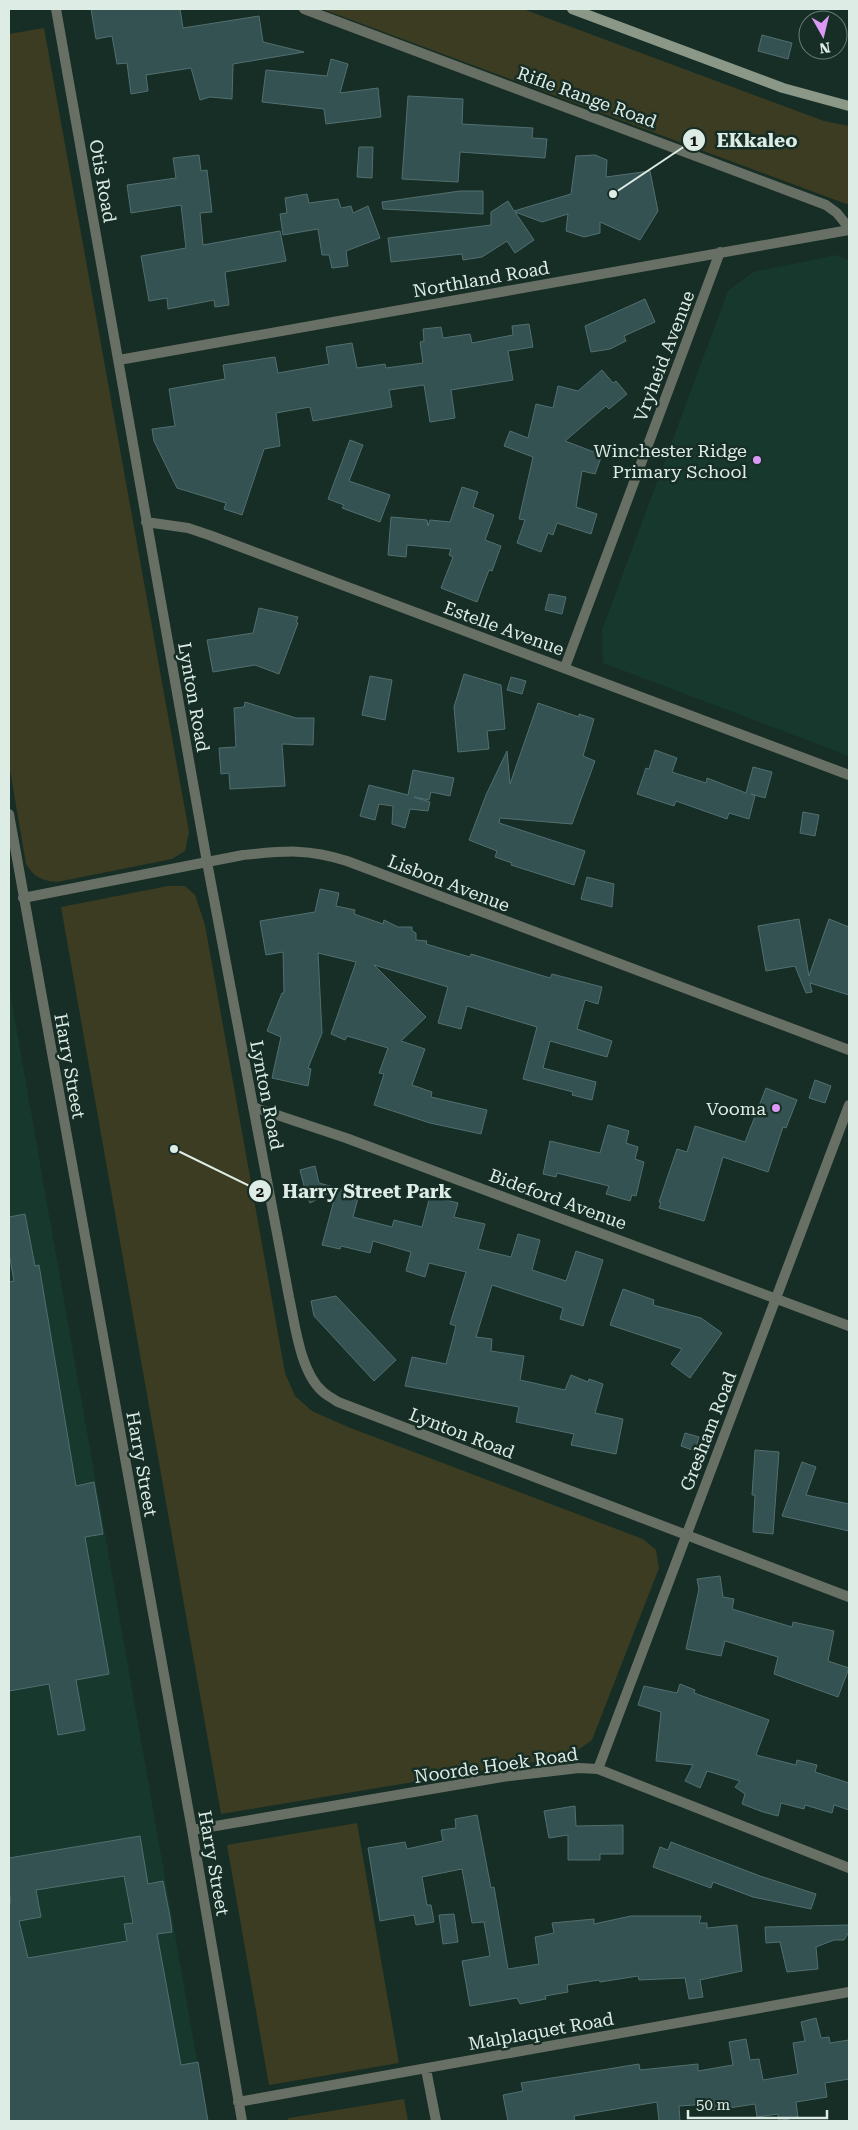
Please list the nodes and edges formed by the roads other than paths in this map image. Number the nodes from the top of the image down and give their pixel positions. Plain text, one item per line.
1 (56, 9) edge
2 (304, 9) edge
3 (572, 9) edge
4 (849, 106) edge
5 (849, 229) edge
6 (720, 252) junction
7 (119, 360) junction
8 (146, 522) junction
9 (565, 667) junction
10 (849, 774) edge
11 (9, 814) edge
12 (207, 862) junction
13 (23, 898) junction
14 (849, 1050) edge
15 (849, 1105) edge
16 (253, 1107) junction
17 (776, 1298) junction
18 (849, 1326) edge
19 (685, 1536) junction
20 (849, 1597) edge
21 (598, 1769) junction
22 (192, 1830) junction
23 (849, 1868) edge
24 (849, 1992) edge
25 (426, 2069) junction
26 (238, 2102) junction
27 (242, 2121) edge
28 (436, 2121) edge

1 - 7 street, Otis Road
2 - 5 street, Rifle Range Road
3 - 4 main road
5 - 6 street, Northland Road
6 - 7 street, Northland Road
6 - 9 street, Vryheid Avenue
7 - 8 street, Lynton Road
8 - 9 street, Estelle Avenue
8 - 12 street, Lynton Road
9 - 10 street, Estelle Avenue
11 - 13 street, Harry Street
12 - 13 street, Lisbon Avenue
12 - 14 street, Lisbon Avenue
12 - 16 street, Lynton Road
13 - 22 street, Harry Street
15 - 17 street, Gresham Road
16 - 17 street, Bideford Avenue
16 - 19 street, Lynton Road
17 - 18 street, Bideford Avenue
17 - 19 street, Gresham Road
19 - 20 street, Lynton Road
19 - 21 street, Gresham Road
21 - 22 street, Noorde Hoek Road
21 - 23 street, Noorde Hoek Road
22 - 26 street, Harry Street
24 - 25 street, Malplaquet Road
25 - 26 street, Malplaquet Road
25 - 28 street
26 - 27 street, Harry Street

